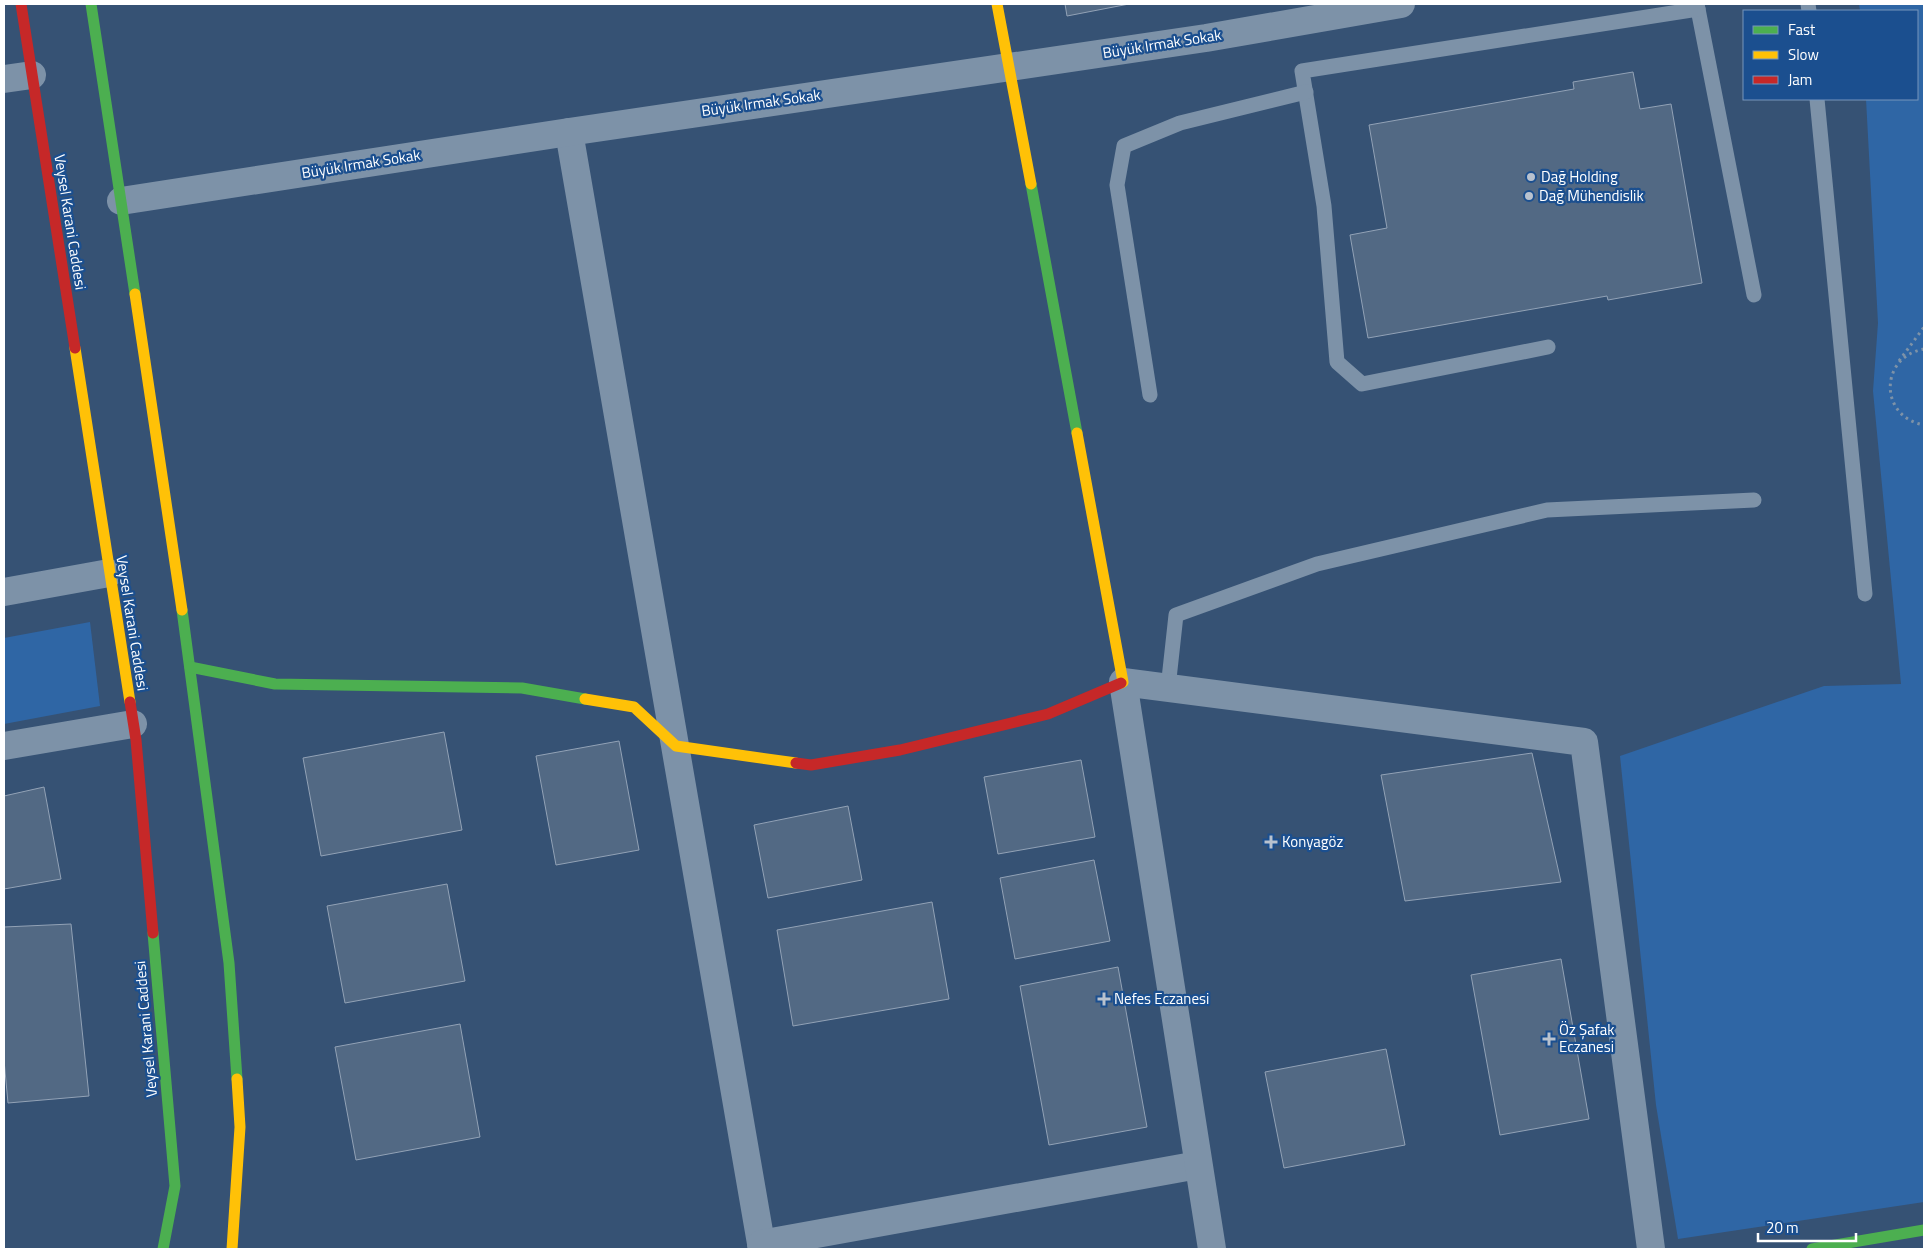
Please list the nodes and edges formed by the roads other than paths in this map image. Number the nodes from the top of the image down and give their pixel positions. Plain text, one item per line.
1 (21, 4) edge
2 (92, 4) edge
3 (997, 4) edge
4 (1401, 4) edge
5 (1697, 6) edge
6 (1007, 67) junction
7 (32, 75) junction
8 (4, 79) edge
9 (1306, 92) junction
10 (1818, 100) edge
11 (570, 132) junction
12 (121, 201) junction
13 (1754, 295) dead end
14 (1548, 347) dead end
15 (1150, 395) dead end
16 (1754, 500) dead end
17 (109, 573) junction
18 (4, 592) edge
19 (1865, 594) dead end
20 (190, 667) junction
21 (1123, 682) junction
22 (1168, 688) junction
23 (133, 724) junction
24 (4, 746) edge
25 (676, 746) junction
26 (1198, 1165) junction
27 (1924, 1230) edge
28 (762, 1247) edge
29 (163, 1249) edge
30 (232, 1249) edge
31 (1212, 1249) edge
32 (1652, 1249) edge
33 (1812, 1249) edge

1 - 7 main road, Veysel Karani Caddesi
2 - 12 main road
3 - 6 main road
4 - 6 street, Büyük Irmak Sokak
5 - 9 lane
5 - 13 lane
6 - 11 street, Büyük Irmak Sokak
6 - 21 main road
7 - 8 street
7 - 17 main road, Veysel Karani Caddesi
9 - 14 lane
9 - 15 lane
10 - 19 lane
11 - 12 street, Büyük Irmak Sokak
11 - 25 street
12 - 20 main road
16 - 22 lane
17 - 18 street
17 - 23 main road, Veysel Karani Caddesi
20 - 25 main road
20 - 30 main road
21 - 22 street
21 - 25 main road
21 - 26 street
22 - 32 street
23 - 24 street
23 - 29 main road, Veysel Karani Caddesi
25 - 28 street
26 - 28 street
26 - 31 street
27 - 33 main road

